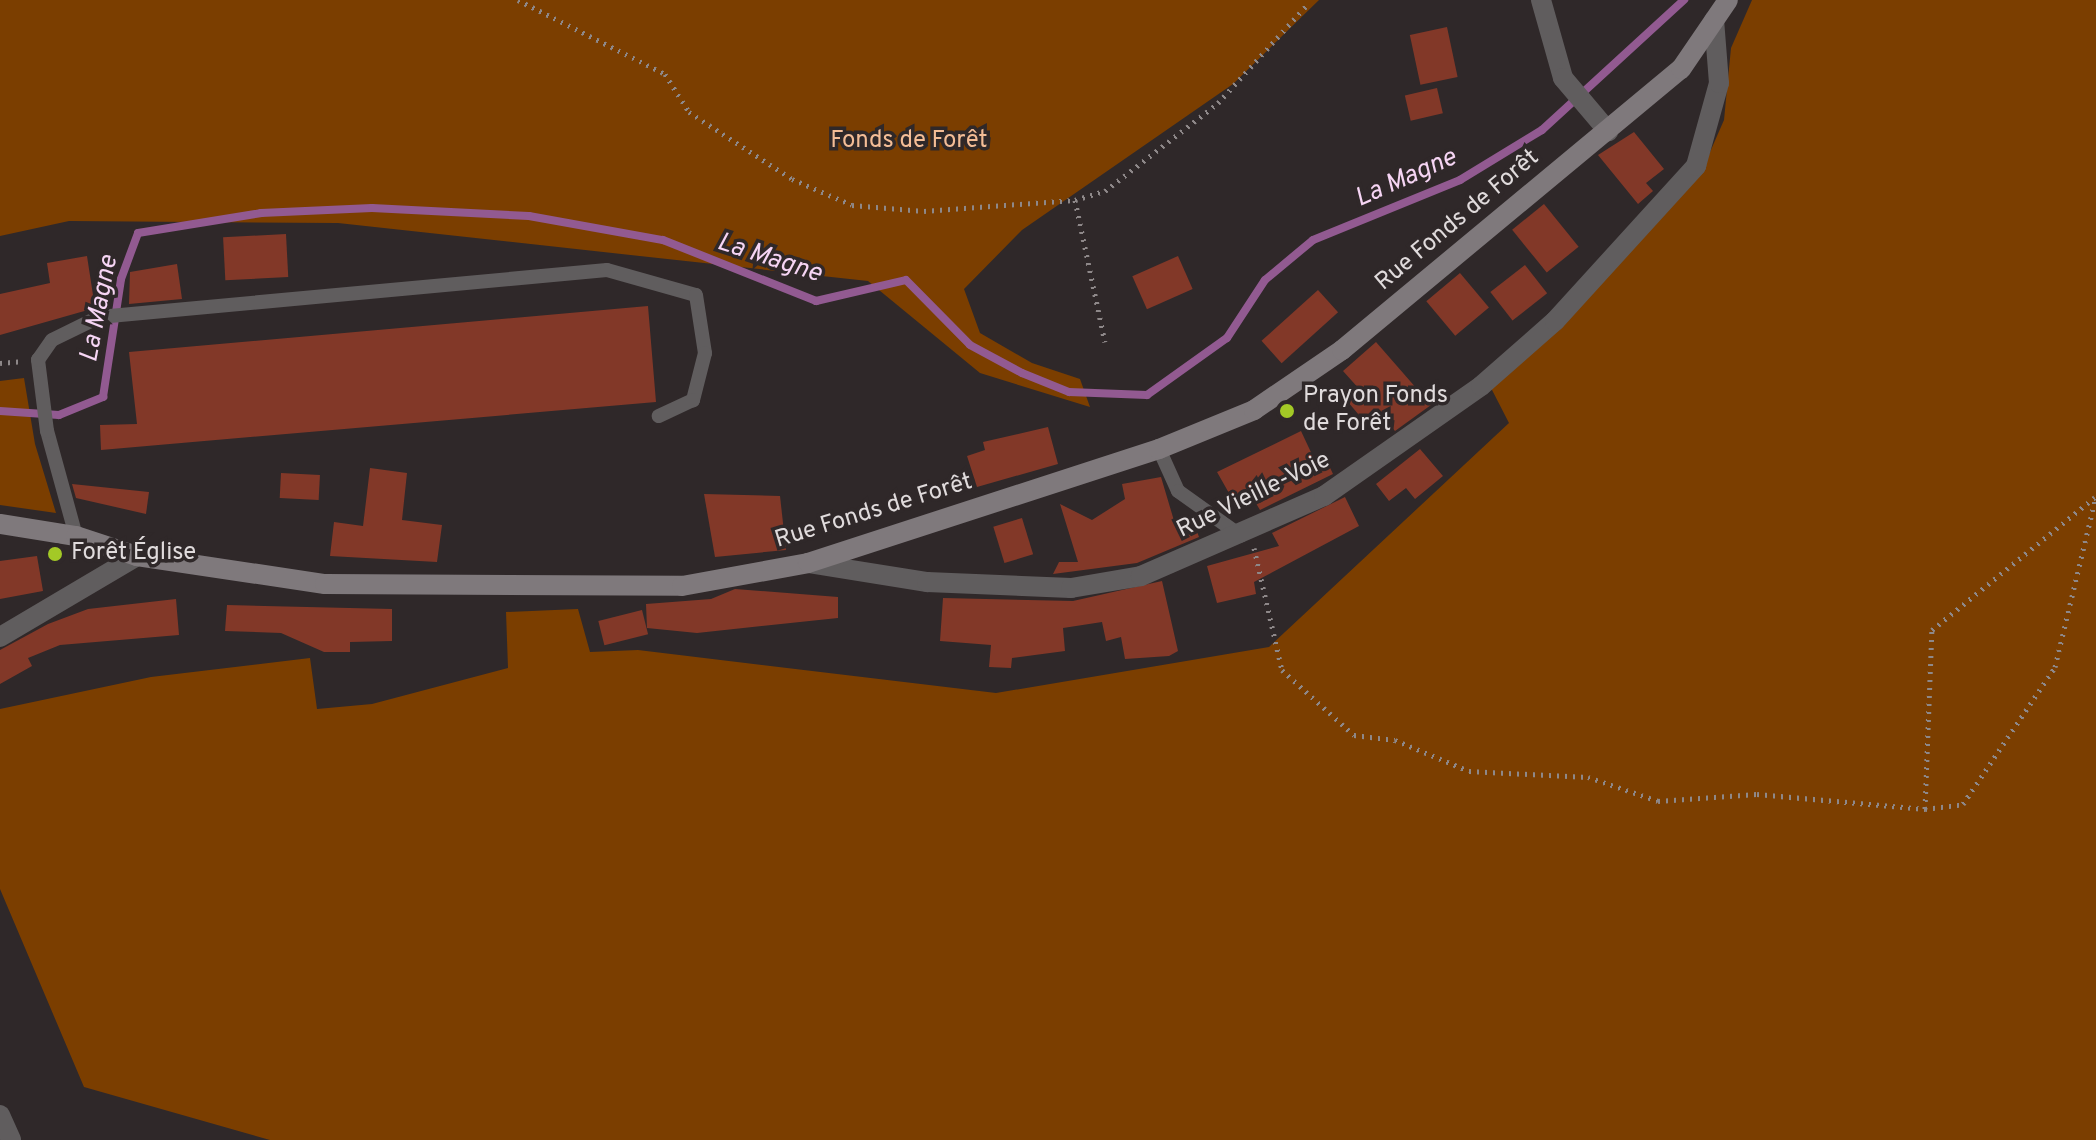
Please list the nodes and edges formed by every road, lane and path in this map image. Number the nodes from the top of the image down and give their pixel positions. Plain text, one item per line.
1 (518, 0) edge
2 (1541, 0) edge
3 (1728, 0) edge
4 (1306, 6) dead end
5 (1714, 20) junction
6 (1608, 131) junction
7 (1075, 200) junction
8 (1105, 342) dead end
9 (658, 416) dead end
10 (1159, 449) junction
11 (2096, 496) edge
12 (0, 524) edge
13 (76, 536) junction
14 (1241, 537) junction
15 (137, 556) junction
16 (808, 563) junction
17 (0, 637) edge
18 (1925, 809) junction
19 (0, 1115) edge
20 (11, 1140) edge

1 - 7 path
2 - 6 street
3 - 5 main road, Rue Fonds de Forêt
4 - 7 path
5 - 6 main road, Rue Fonds de Forêt
5 - 14 street, Rue Vieille-Voie
6 - 10 main road, Rue Fonds de Forêt
7 - 8 path
9 - 13 lane
10 - 14 lane
10 - 16 main road, Rue Fonds de Forêt
11 - 18 path
11 - 18 path
12 - 13 main road, Rue Fonds de Forêt
13 - 15 main road, Rue Fonds de Forêt
14 - 16 street, Rue Vieille-Voie
14 - 18 path
15 - 16 main road, Rue Fonds de Forêt
15 - 17 street
19 - 20 street

